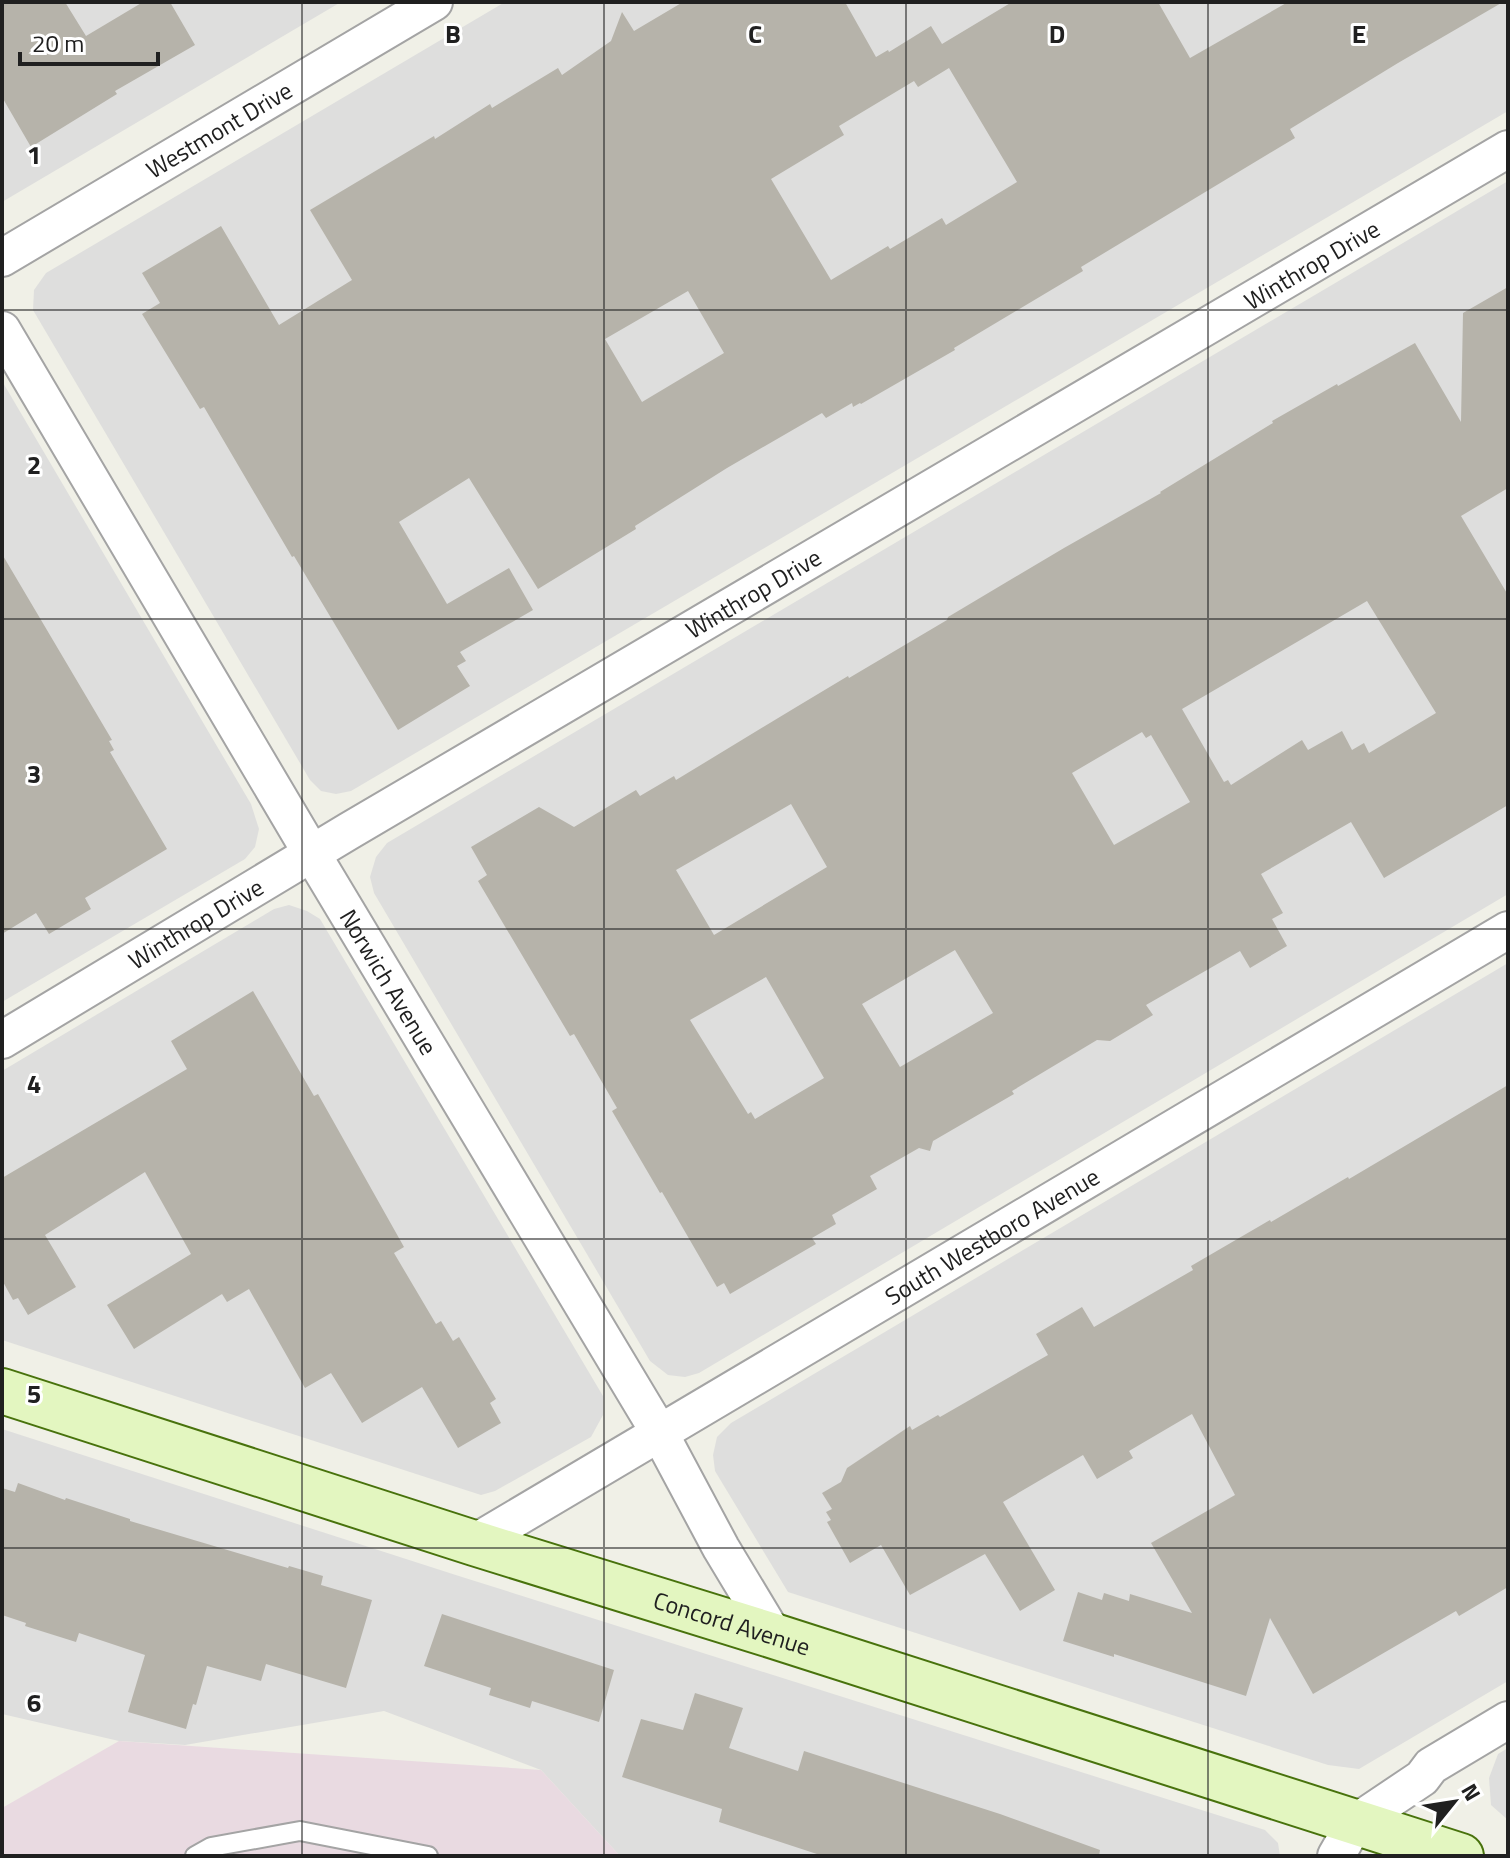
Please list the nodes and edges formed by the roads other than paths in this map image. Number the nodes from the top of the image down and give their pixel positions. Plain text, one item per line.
1 (434, 2) edge
2 (1508, 149) edge
3 (2, 258) edge
4 (2, 330) edge
5 (312, 854) junction
6 (1508, 930) edge
7 (2, 1040) edge
8 (2, 1391) edge
9 (659, 1432) junction
10 (474, 1543) junction
11 (774, 1636) junction
12 (1508, 1720) edge
13 (1346, 1840) edge
14 (195, 1856) edge
15 (428, 1856) edge
16 (1461, 1856) edge

1 - 3 street, Westmont Drive
2 - 5 street, Winthrop Drive
4 - 5 street, Norwich Avenue
5 - 7 street, Winthrop Drive
5 - 9 street, Norwich Avenue
6 - 9 street, South Westboro Avenue
8 - 10 street, Concord Avenue
9 - 10 street, South Westboro Avenue
9 - 11 street, Norwich Avenue
10 - 11 street, Concord Avenue
11 - 13 street, Concord Avenue
12 - 13 street
13 - 16 street, Concord Avenue
14 - 15 lane

